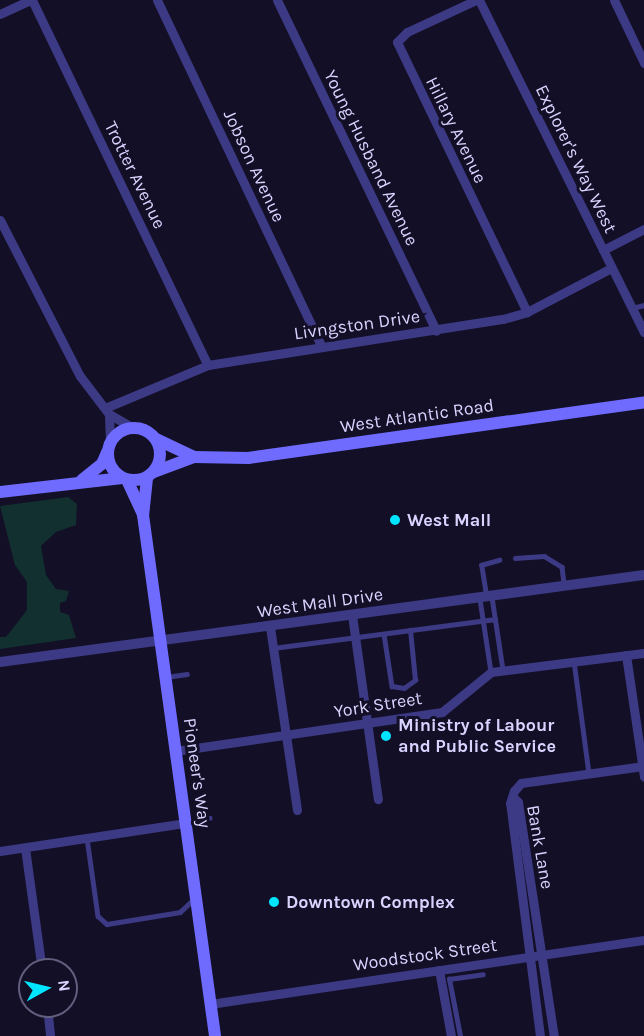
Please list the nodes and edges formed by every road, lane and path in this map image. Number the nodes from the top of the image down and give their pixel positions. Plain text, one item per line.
1 (31, 0) edge
2 (157, 0) edge
3 (277, 0) edge
4 (477, 0) edge
5 (614, 0) edge
6 (0, 14) edge
7 (644, 63) edge
8 (0, 220) edge
9 (644, 229) edge
10 (603, 250) junction
11 (611, 268) junction
12 (644, 305) edge
13 (632, 308) junction
14 (527, 312) junction
15 (436, 331) junction
16 (644, 332) edge
17 (321, 346) junction
18 (208, 364) junction
19 (644, 402) edge
20 (107, 411) junction
21 (133, 428) junction
22 (156, 439) junction
23 (109, 448) junction
24 (194, 457) junction
25 (150, 475) junction
26 (124, 479) junction
27 (81, 481) junction
28 (0, 492) edge
29 (143, 515) junction
30 (515, 558) dead end
31 (500, 560) dead end
32 (644, 575) edge
33 (564, 587) junction
34 (486, 598) junction
35 (352, 615) junction
36 (495, 619) junction
37 (484, 621) junction
38 (270, 627) junction
39 (410, 630) junction
40 (384, 634) junction
41 (357, 637) junction
42 (159, 639) junction
43 (273, 648) junction
44 (644, 653) edge
45 (626, 655) junction
46 (0, 662) edge
47 (574, 662) junction
48 (503, 670) junction
49 (491, 672) junction
50 (187, 674) dead end
51 (165, 677) junction
52 (368, 723) junction
53 (286, 736) junction
54 (175, 751) junction
55 (643, 766) edge
56 (589, 773) junction
57 (644, 777) edge
58 (513, 797) junction
59 (378, 799) dead end
60 (297, 810) dead end
61 (209, 818) dead end
62 (186, 823) junction
63 (87, 838) junction
64 (25, 848) junction
65 (0, 851) edge
66 (196, 897) junction
67 (644, 940) edge
68 (542, 955) junction
69 (528, 957) junction
70 (40, 958) edge
71 (440, 970) junction
72 (483, 975) dead end
73 (210, 1004) junction
74 (48, 1018) edge
75 (50, 1036) edge
76 (215, 1036) edge
77 (451, 1036) edge
78 (460, 1036) edge
79 (540, 1036) edge
80 (554, 1036) edge

1 - 6 street
1 - 18 street, Trotter Avenue
2 - 17 street, Jobson Avenue
3 - 15 street, Young Husband Avenue
4 - 10 street, Explorer's Way West
4 - 14 street, Hillary Avenue
5 - 7 street
8 - 20 street
9 - 10 street
10 - 11 street, Explorer's Way West
11 - 13 street, Explorer's Way West
11 - 14 street, Livngston Drive
12 - 13 lane
13 - 16 street, Explorer's Way West
14 - 15 street, Livngston Drive
15 - 17 street, Livngston Drive
17 - 18 street, Livngston Drive
18 - 20 street, Livngston Drive
19 - 24 main road, West Atlantic Road
20 - 21 street
20 - 23 street
21 - 22 main road
21 - 23 main road
22 - 24 main road, West Atlantic Road
22 - 25 main road
23 - 26 main road
23 - 27 main road
24 - 25 main road, West Atlantic Road
25 - 26 main road
25 - 29 main road, Pioneer's Way
26 - 27 main road
26 - 29 main road, Pioneer's Way
27 - 28 main road
29 - 42 main road, Pioneer's Way
30 - 33 lane
31 - 34 lane
32 - 33 street, West Mall Drive
33 - 34 street, West Mall Drive
34 - 35 street, West Mall Drive
34 - 36 lane
34 - 37 lane
35 - 38 street, West Mall Drive
35 - 41 street
36 - 37 lane
36 - 48 lane
37 - 39 lane
37 - 49 lane
38 - 42 street, West Mall Drive
38 - 43 street
39 - 40 lane
39 - 40 lane
40 - 41 lane
41 - 43 lane
41 - 52 street
42 - 46 street, West Mall Drive
42 - 51 main road, Pioneer's Way
43 - 53 street
44 - 45 street, York Street
45 - 47 street, York Street
45 - 55 street
47 - 48 street, York Street
47 - 56 lane
48 - 49 street, York Street
49 - 52 street, York Street
50 - 51 lane
51 - 54 main road, Pioneer's Way
52 - 53 street, York Street
52 - 59 street
53 - 54 street, York Street
53 - 60 street
54 - 62 main road, Pioneer's Way
55 - 56 street
55 - 57 street
56 - 58 street
58 - 68 street, Bank Lane
58 - 69 street, Bank Lane
61 - 62 lane
62 - 63 street
62 - 66 main road, Pioneer's Way
63 - 64 street
63 - 66 lane
64 - 65 street
64 - 70 street
66 - 73 main road, Pioneer's Way
67 - 68 street, Woodstock Street
68 - 69 street, Woodstock Street
68 - 80 street, Bank Lane
69 - 71 street, Woodstock Street
69 - 79 street, Bank Lane
71 - 73 street, Woodstock Street
71 - 77 street
72 - 78 lane
73 - 76 main road, Pioneer's Way
74 - 75 street

